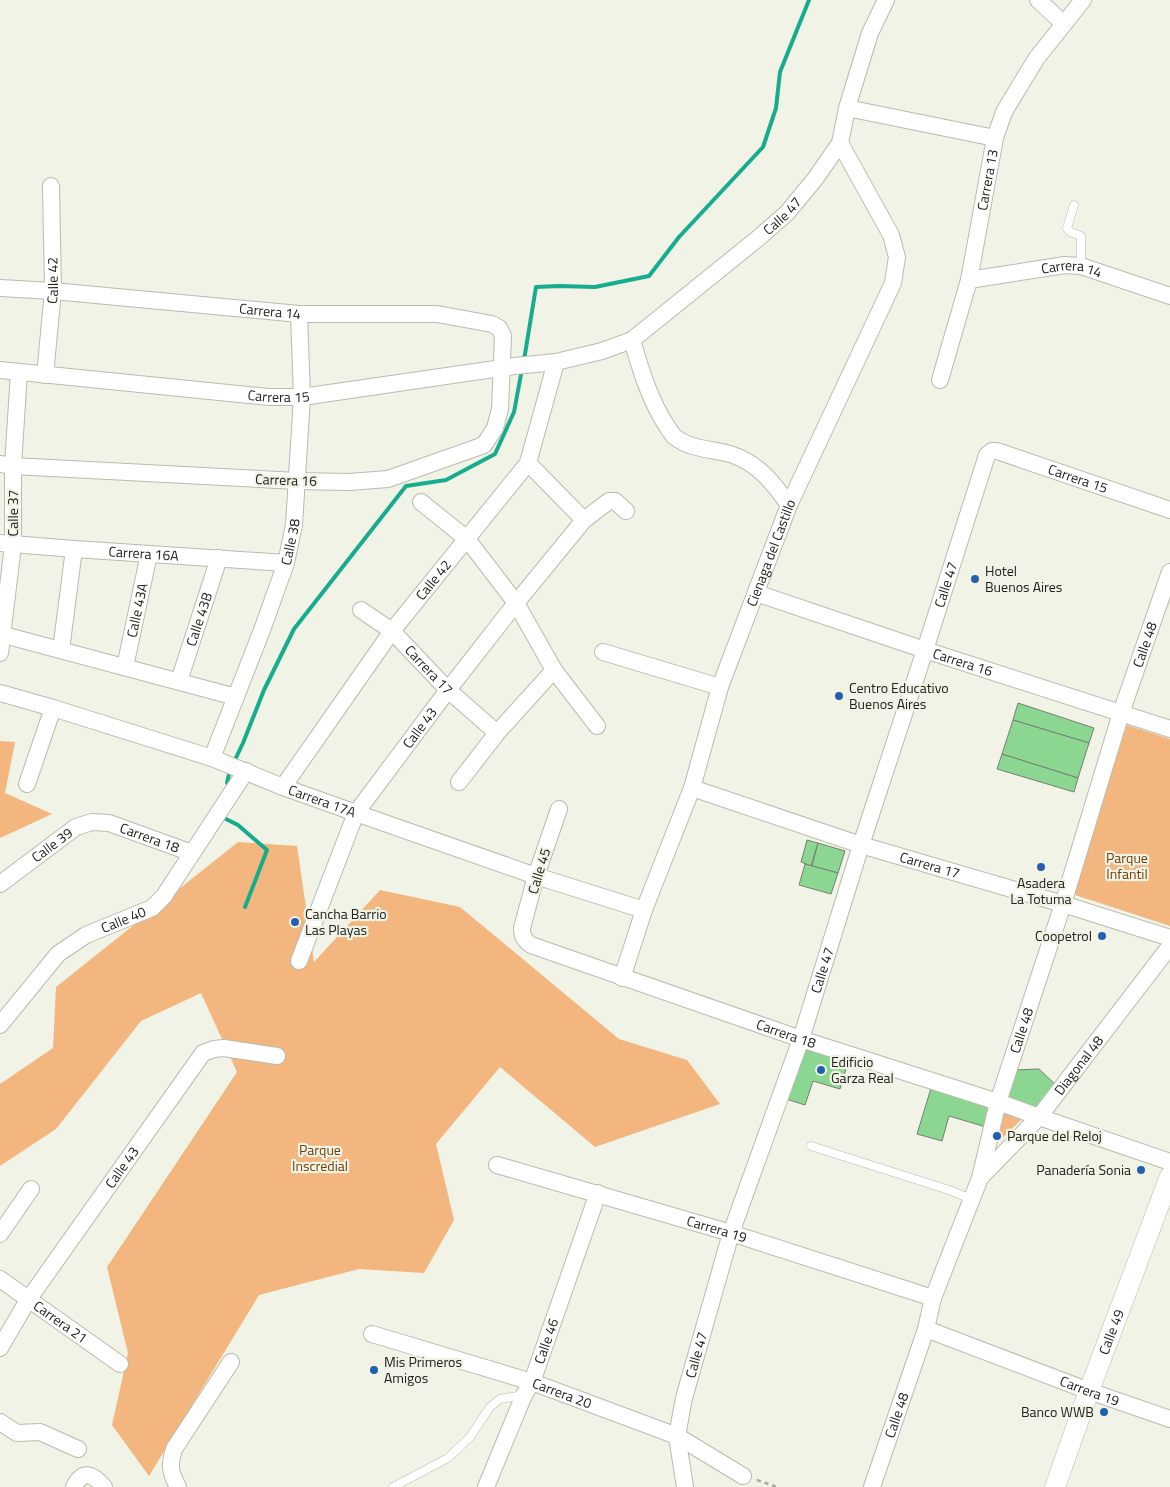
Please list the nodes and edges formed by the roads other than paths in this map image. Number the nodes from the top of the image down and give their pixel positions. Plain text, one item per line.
1 (886, 0) edge
2 (1038, 0) edge
3 (1082, 0) edge
4 (1064, 24) junction
5 (847, 108) junction
6 (995, 138) junction
7 (840, 143) junction
8 (52, 186) dead end
9 (1074, 205) dead end
10 (1081, 266) junction
11 (969, 280) junction
12 (0, 288) edge
13 (54, 291) junction
14 (1170, 296) edge
15 (300, 314) junction
16 (632, 340) junction
17 (556, 362) junction
18 (509, 367) junction
19 (0, 370) edge
20 (19, 372) junction
21 (45, 375) junction
22 (940, 380) dead end
23 (302, 397) junction
24 (987, 455) joint
25 (528, 463) junction
26 (6, 465) edge
27 (297, 481) junction
28 (420, 502) dead end
29 (788, 505) junction
30 (1170, 510) edge
31 (626, 511) dead end
32 (584, 520) junction
33 (467, 539) junction
34 (7, 544) edge
35 (74, 549) junction
36 (149, 554) junction
37 (218, 558) junction
38 (286, 563) junction
39 (1170, 572) edge
40 (756, 593) junction
41 (516, 603) junction
42 (361, 610) dead end
43 (392, 631) junction
44 (2, 634) edge
45 (61, 650) junction
46 (925, 650) junction
47 (603, 652) dead end
48 (0, 653) edge
49 (125, 667) junction
50 (554, 670) junction
51 (179, 681) junction
52 (720, 687) junction
53 (448, 690) junction
54 (0, 693) edge
55 (236, 697) junction
56 (53, 708) junction
57 (1121, 714) junction
58 (597, 726) dead end
59 (1170, 729) edge
60 (497, 733) junction
61 (230, 765) junction
62 (459, 782) dead end
63 (27, 784) dead end
64 (283, 786) junction
65 (692, 788) junction
66 (559, 809) dead end
67 (356, 813) junction
68 (109, 823) joint
69 (861, 845) junction
70 (192, 853) junction
71 (536, 876) junction
72 (0, 884) edge
73 (1063, 904) junction
74 (644, 910) junction
75 (522, 935) joint
76 (1170, 938) edge
77 (1170, 946) edge
78 (299, 961) dead end
79 (622, 978) junction
80 (0, 1024) edge
81 (802, 1039) junction
82 (278, 1056) dead end
83 (998, 1102) junction
84 (1039, 1117) junction
85 (811, 1146) dead end
86 (1170, 1162) edge
87 (497, 1165) dead end
88 (1170, 1176) edge
89 (980, 1178) junction
90 (31, 1189) dead end
91 (598, 1193) junction
92 (971, 1199) junction
93 (731, 1233) junction
94 (0, 1234) edge
95 (0, 1279) edge
96 (933, 1298) junction
97 (28, 1300) junction
98 (926, 1329) junction
99 (372, 1334) dead end
100 (0, 1348) edge
101 (231, 1362) dead end
102 (120, 1364) dead end
103 (528, 1389) junction
104 (1089, 1391) junction
105 (1170, 1419) edge
106 (0, 1422) edge
107 (677, 1436) junction
108 (78, 1449) dead end
109 (743, 1476) road end
110 (74, 1487) edge
111 (104, 1487) edge
112 (178, 1487) edge
113 (393, 1487) edge
114 (486, 1487) edge
115 (684, 1487) edge
116 (872, 1487) edge
117 (1055, 1487) edge

1 - 5 street, Calle 47
2 - 4 street
3 - 4 street, Carrera 13
4 - 6 street, Carrera 13
5 - 6 street
5 - 7 street, Calle 47
6 - 11 street, Carrera 13
7 - 16 street, Calle 47
7 - 29 street, Cienaga del Castillo
8 - 13 street, Calle 42
9 - 10 lane
10 - 11 street, Carrera 14
10 - 14 street, Carrera 14
11 - 22 street, Carrera 13
12 - 13 street, Carrera 14
13 - 15 street, Carrera 14
13 - 21 street, Calle 42
15 - 18 street, Carrera 14
15 - 23 street, Calle 38
16 - 17 street, Calle 47
16 - 29 street
17 - 18 street, Carrera 15
17 - 25 street, Calle 42
18 - 23 street, Carrera 15
18 - 27 street, Carrera 16
19 - 20 street, Carrera 15
20 - 21 street, Carrera 15
20 - 26 street, Calle 37
21 - 23 street, Carrera 15
23 - 27 street, Calle 38
24 - 30 street, Carrera 15
24 - 46 street, Calle 47
25 - 32 street
25 - 33 street, Calle 42
26 - 27 street, Carrera 16
26 - 34 street, Calle 37
27 - 38 street, Calle 38
28 - 33 street
29 - 40 street, Cienaga del Castillo
31 - 32 street, Calle 43
32 - 41 street, Calle 43
33 - 41 street
33 - 43 street, Calle 42
34 - 35 street, Carrera 16A
34 - 44 street, Calle 37
35 - 36 street, Carrera 16A
35 - 45 street
36 - 37 street, Carrera 16A
36 - 49 street, Calle 43A
37 - 38 street, Carrera 16A
37 - 51 street, Calle 43B
38 - 55 street, Calle 38
39 - 57 street, Calle 48
40 - 46 street, Carrera 16
40 - 52 street, Cienaga del Castillo
41 - 50 street
41 - 53 street, Calle 43
42 - 43 street, Carrera 17
43 - 53 street, Carrera 17
43 - 64 street, Calle 42
44 - 45 street
44 - 48 street, Calle 37
45 - 49 street
46 - 57 street, Carrera 16
46 - 69 street, Calle 47
47 - 52 street
49 - 51 street
50 - 58 street
50 - 60 street
51 - 55 street
52 - 65 street, Cienaga del Castillo
53 - 60 street, Carrera 17
53 - 67 street, Calle 43
54 - 56 street, Carrera 17A
55 - 61 street, Calle 38
56 - 61 street, Carrera 17A
56 - 63 street
57 - 59 street, Carrera 16
57 - 73 street, Calle 48
60 - 62 street
61 - 64 street, Carrera 17A
61 - 70 street, Calle 40
64 - 67 street, Carrera 17A
65 - 69 street, Carrera 17
65 - 74 street, Cienaga del Castillo
66 - 71 street, Calle 45
67 - 71 street, Carrera 17A
67 - 78 street, Calle 43
68 - 70 street, Carrera 18
68 - 72 street, Calle 39
69 - 73 street, Carrera 17
69 - 81 street, Calle 47
70 - 80 street, Calle 40
71 - 74 street, Carrera 17A
71 - 75 street, Calle 45
73 - 76 street, Carrera 17
73 - 83 street, Calle 48
74 - 79 street, Cienaga del Castillo
75 - 79 street, Carrera 18
77 - 84 street, Diagonal 48
79 - 81 street, Carrera 18
81 - 83 street, Carrera 18
81 - 93 street, Calle 47
82 - 97 street, Calle 43
83 - 84 street, Carrera 18
83 - 89 street, Calle 48
84 - 86 street, Carrera 18
84 - 89 street, Diagonal 48
85 - 92 lane
87 - 91 street, Carrera 19
88 - 104 street, Calle 49
89 - 92 street, Calle 48
90 - 94 street
91 - 93 street, Carrera 19
91 - 103 street, Calle 46
92 - 96 street, Calle 48
93 - 96 street, Carrera 19
93 - 107 street, Calle 47
95 - 97 street, Carrera 21
96 - 98 street, Calle 48
97 - 100 street, Calle 43
97 - 102 street, Carrera 21
98 - 104 street, Carrera 19
98 - 116 street, Calle 48
99 - 103 street, Carrera 20
101 - 112 street
103 - 107 street, Carrera 20
103 - 113 lane
103 - 114 street, Calle 46
104 - 105 street, Carrera 19
104 - 117 street, Calle 49
106 - 108 street
107 - 109 street, Carrera 20
107 - 115 street, Calle 47
110 - 111 street

